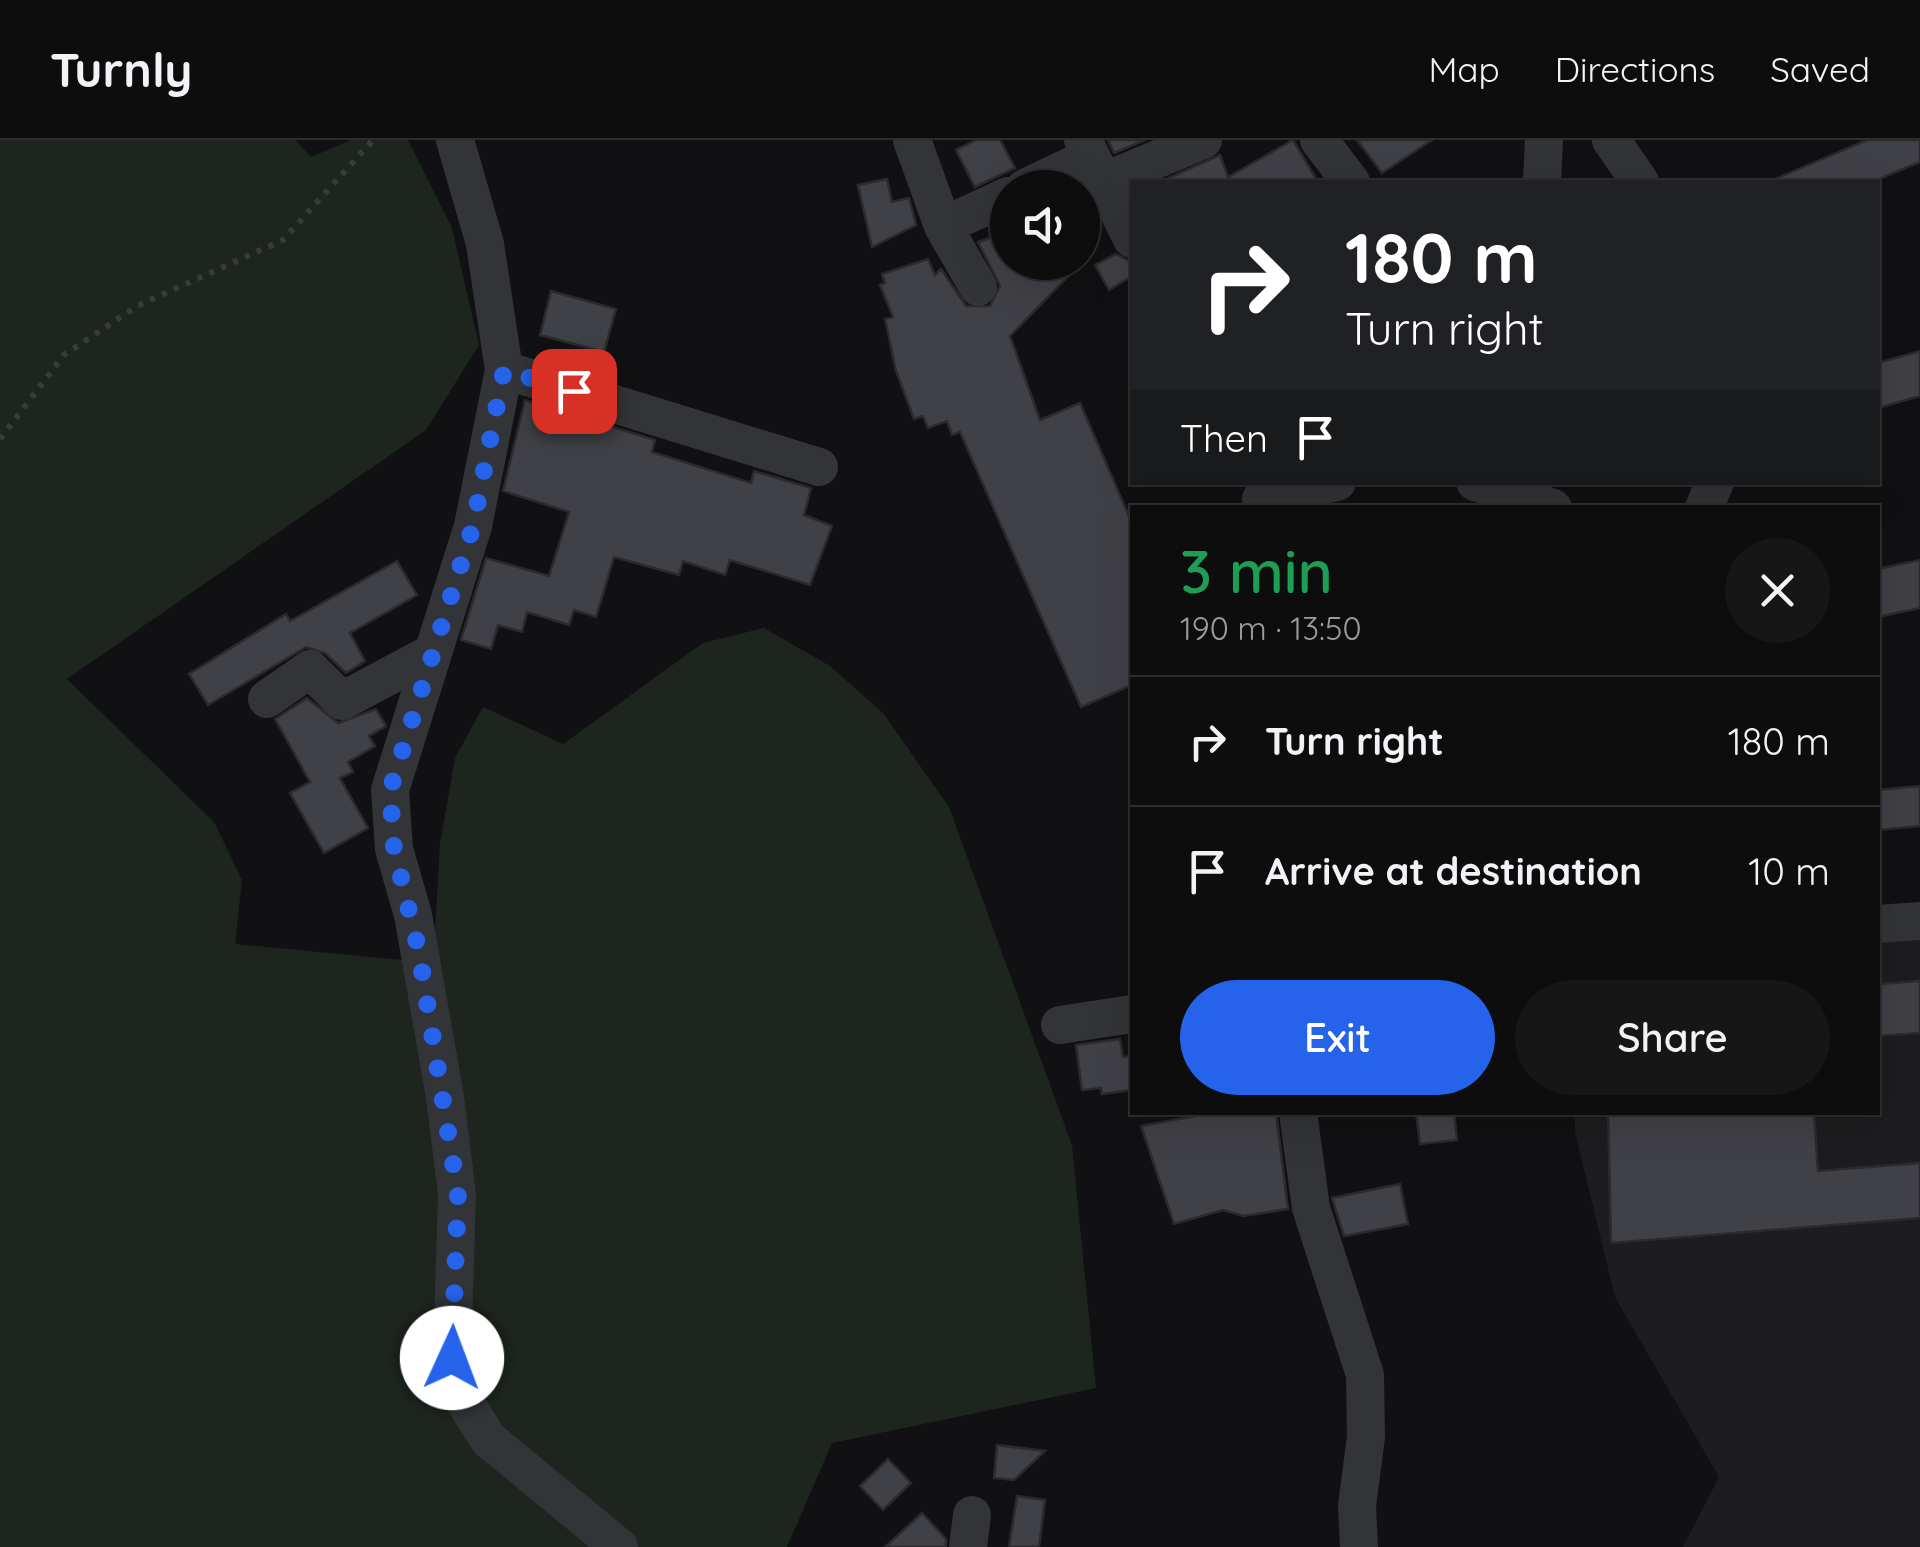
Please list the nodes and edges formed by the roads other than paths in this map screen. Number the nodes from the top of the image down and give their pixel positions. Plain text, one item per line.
1 (454, 140) edge
2 (912, 140) edge
3 (1203, 140) edge
4 (1319, 140) edge
5 (1544, 140) edge
6 (1611, 140) edge
7 (1092, 160) edge
8 (1068, 170) edge
9 (1349, 180) edge
10 (1542, 180) edge
11 (1639, 180) edge
12 (990, 204) edge
13 (943, 226) junction
14 (1130, 235) edge
15 (978, 287) dead end
16 (504, 370) junction
17 (819, 467) dead end
18 (1321, 485) edge
19 (1484, 485) edge
20 (1260, 496) edge
21 (1538, 502) edge
22 (430, 654) junction
23 (266, 699) dead end
24 (1920, 921) edge
25 (1880, 924) edge
26 (1130, 1014) edge
27 (1060, 1025) dead end
28 (1298, 1115) edge
29 (619, 1547) edge
30 (1359, 1547) edge

1 - 16 street
2 - 13 street
3 - 7 street
4 - 9 street
5 - 10 street
6 - 11 street
7 - 8 street
7 - 14 street
12 - 13 street
13 - 15 street
16 - 17 street
16 - 22 street
18 - 20 street
19 - 21 street
22 - 23 street
22 - 29 street
24 - 25 street
26 - 27 street
28 - 30 street

